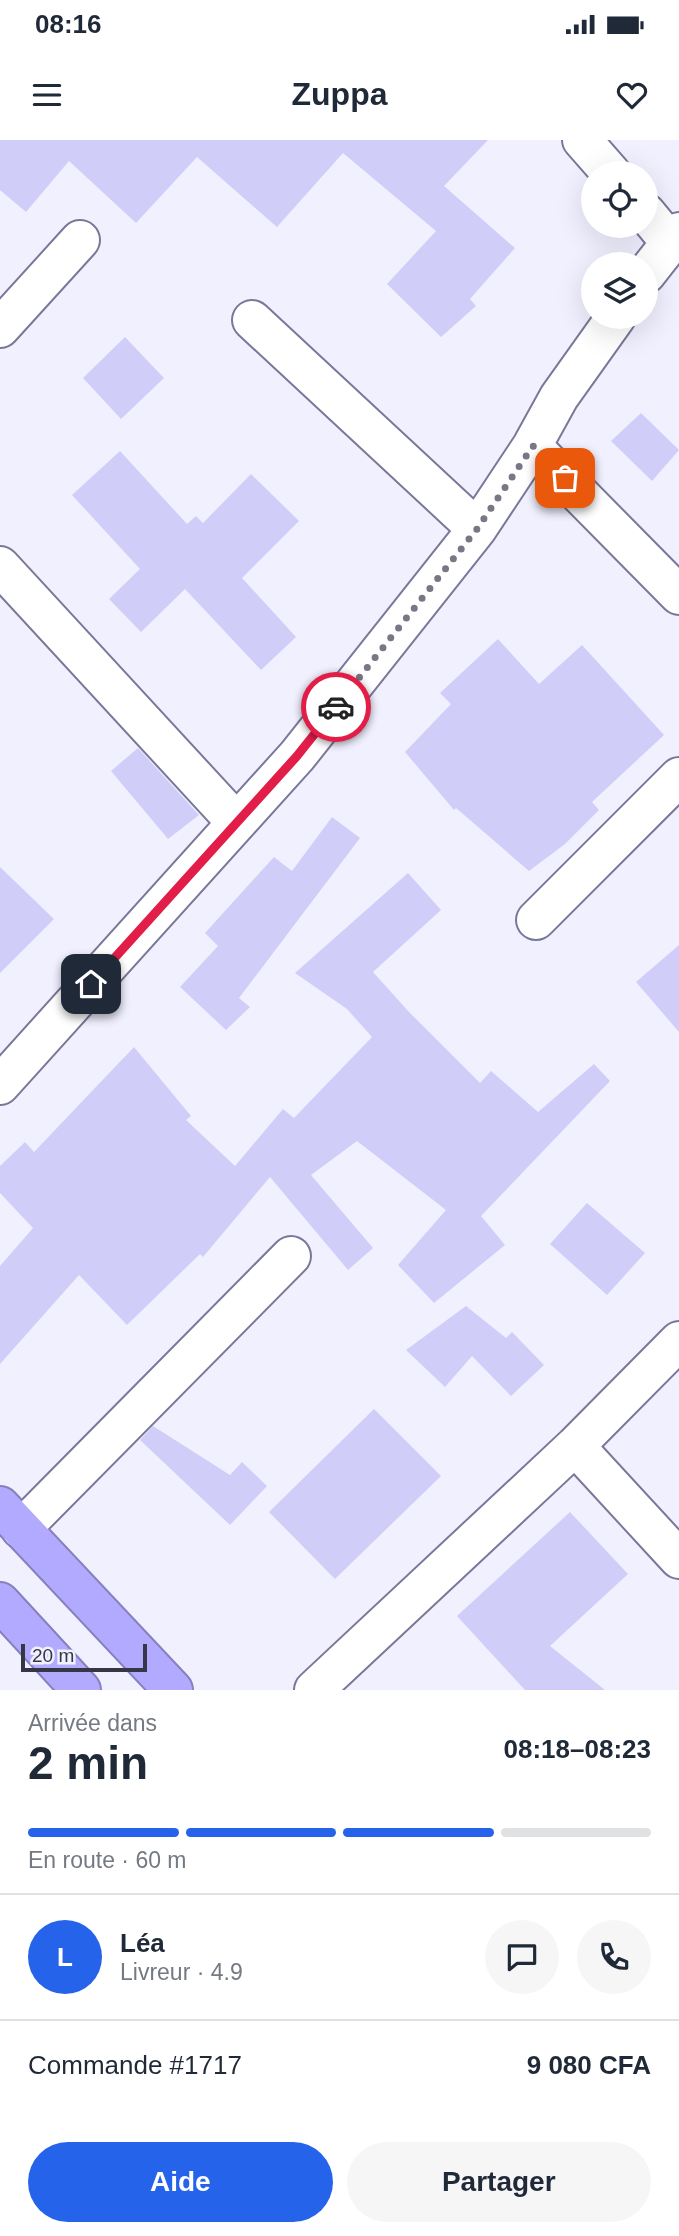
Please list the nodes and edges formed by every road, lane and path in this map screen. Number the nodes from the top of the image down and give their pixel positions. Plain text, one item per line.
1 (582, 140) edge
2 (600, 161) edge
3 (665, 229) edge
4 (80, 240) dead end
5 (655, 252) edge
6 (4, 311) edge
7 (252, 320) dead end
8 (607, 329) edge
9 (533, 446) junction
10 (477, 529) junction
11 (0, 566) edge
12 (679, 594) edge
13 (679, 777) edge
14 (236, 822) junction
15 (536, 920) dead end
16 (0, 1085) edge
17 (291, 1256) dead end
18 (679, 1340) edge
19 (575, 1446) junction
20 (11, 1518) edge
21 (679, 1559) edge
22 (0, 1602) edge
23 (80, 1690) edge
24 (173, 1690) edge
25 (314, 1690) edge

1 - 2 street
3 - 5 street
4 - 6 street
7 - 10 street
8 - 9 street
9 - 10 street
9 - 12 street
10 - 14 street
11 - 14 street
13 - 15 street
14 - 16 street
17 - 20 street
18 - 19 street
19 - 21 street
19 - 25 street
20 - 24 highway
22 - 23 highway

